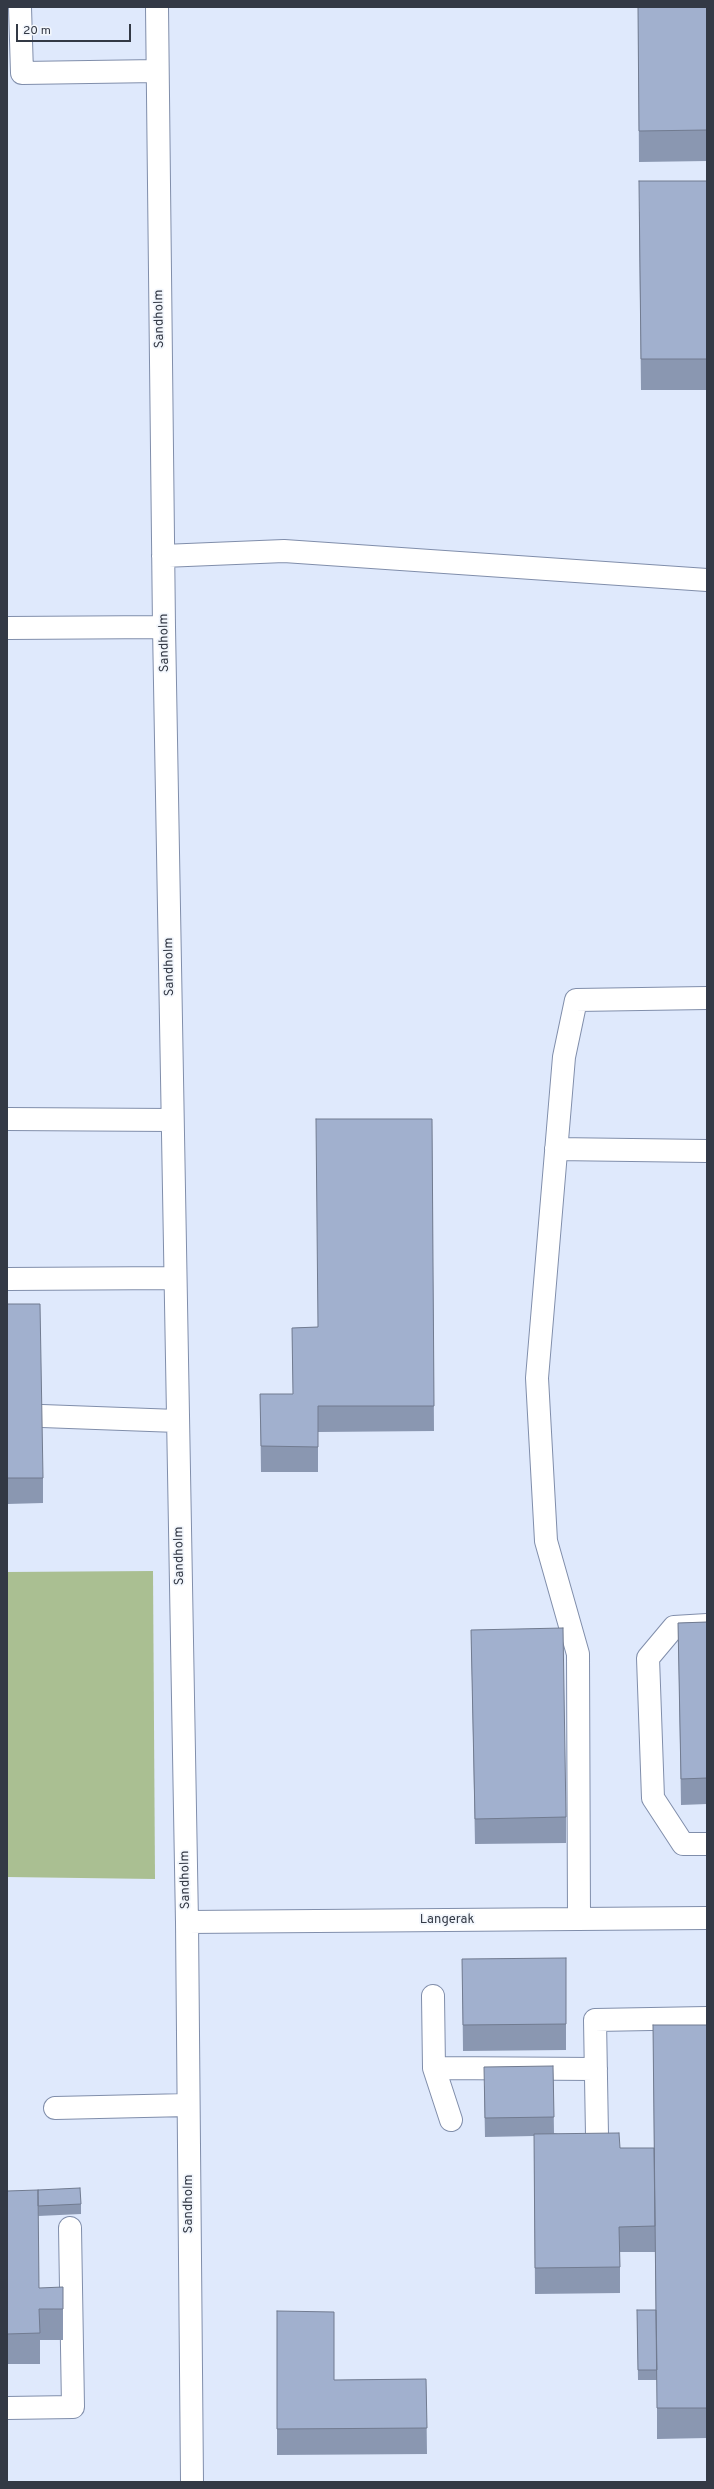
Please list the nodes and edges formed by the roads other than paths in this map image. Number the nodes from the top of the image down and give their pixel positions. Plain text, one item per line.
1 (20, 7) edge
2 (157, 7) edge
3 (157, 71) junction
4 (163, 556) junction
5 (707, 580) edge
6 (164, 627) junction
7 (7, 628) edge
8 (707, 998) edge
9 (7, 1119) edge
10 (172, 1120) junction
11 (556, 1149) junction
12 (707, 1151) edge
13 (175, 1278) junction
14 (7, 1279) edge
15 (42, 1416) edge
16 (177, 1421) junction
17 (707, 1625) edge
18 (707, 1844) edge
19 (707, 1918) edge
20 (579, 1919) junction
21 (187, 1922) junction
22 (433, 1996) dead end
23 (707, 2018) edge
24 (434, 2068) junction
25 (596, 2069) junction
26 (188, 2105) junction
27 (55, 2108) dead end
28 (451, 2120) dead end
29 (597, 2135) edge
30 (70, 2228) dead end
31 (7, 2408) edge
32 (192, 2482) edge

1 - 3 street
2 - 3 street, Sandholm
3 - 4 street, Sandholm
4 - 5 street
4 - 6 street, Sandholm
6 - 7 street
6 - 10 street, Sandholm
8 - 11 street
9 - 10 street
10 - 13 street, Sandholm
11 - 12 street
11 - 20 street
13 - 14 street
13 - 16 street, Sandholm
15 - 16 street
16 - 21 street, Sandholm
17 - 18 street
19 - 20 street, Langerak
20 - 21 street, Langerak
21 - 26 street, Sandholm
22 - 24 street
23 - 25 street
24 - 25 street
24 - 28 street
25 - 29 street
26 - 27 street
26 - 32 street, Sandholm
30 - 31 street

